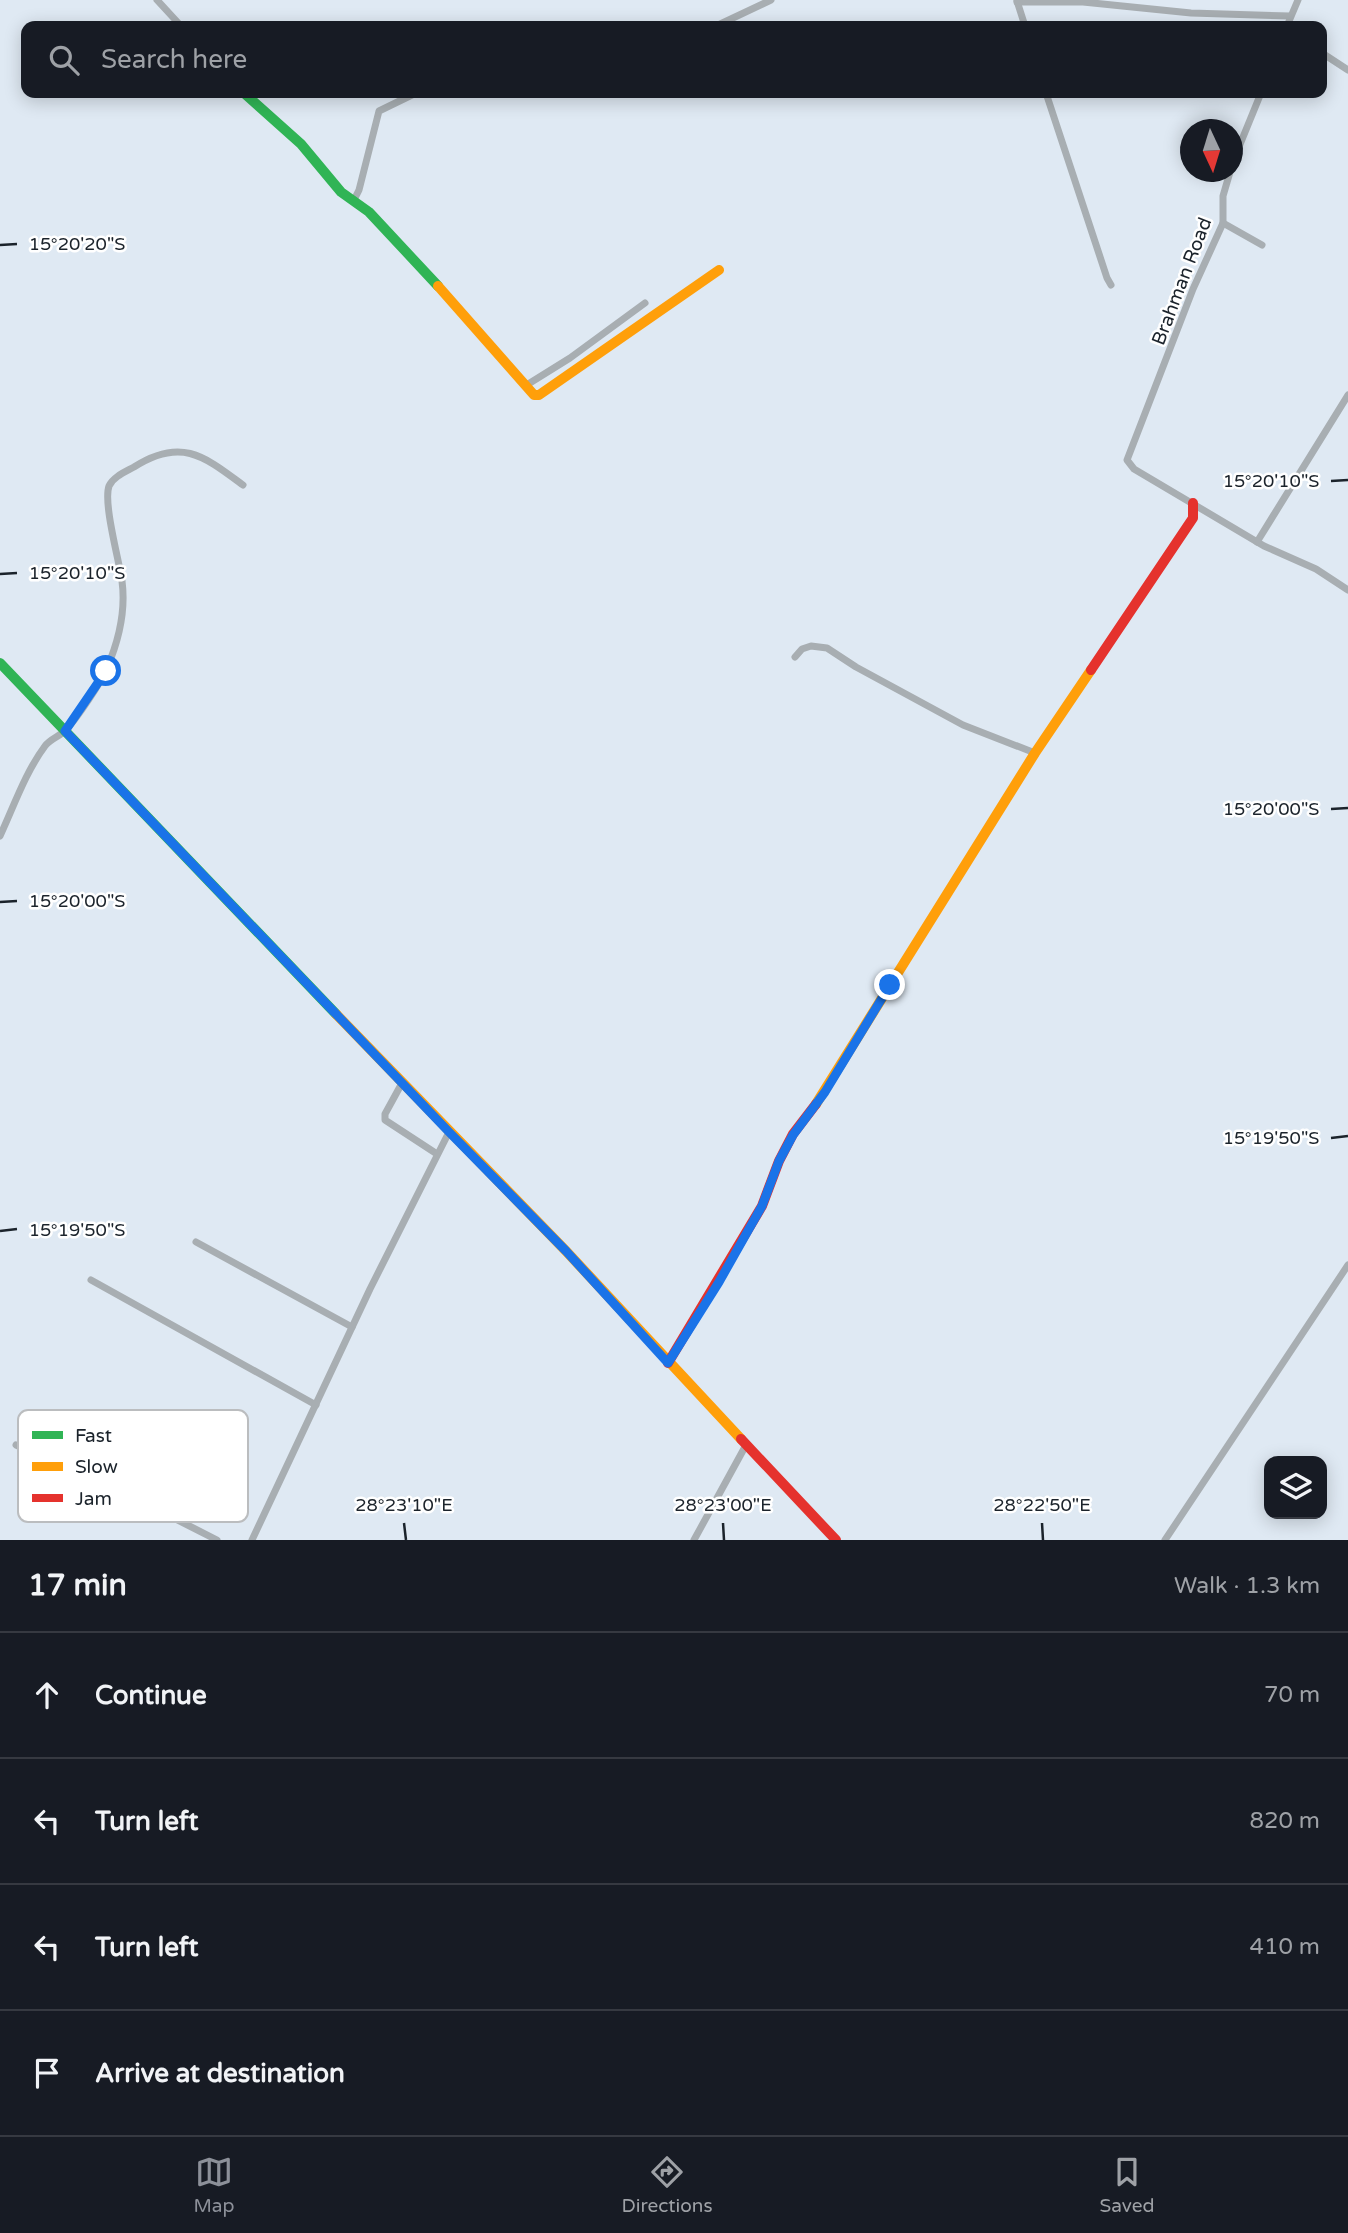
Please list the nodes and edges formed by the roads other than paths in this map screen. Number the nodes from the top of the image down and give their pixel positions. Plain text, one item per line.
1 (158, 0) edge
2 (771, 0) edge
3 (1298, 0) edge
4 (1017, 1) edge
5 (1084, 1) edge
6 (1290, 16) junction
7 (177, 21) edge
8 (727, 21) edge
9 (1023, 21) edge
10 (1288, 21) edge
11 (1327, 56) edge
12 (1348, 70) edge
13 (250, 98) edge
14 (406, 98) edge
15 (1048, 98) edge
16 (1259, 98) edge
17 (1243, 139) edge
18 (1227, 182) edge
19 (354, 200) junction
20 (1223, 223) junction
21 (1262, 245) dead end
22 (719, 270) dead end
23 (1109, 282) dead end
24 (645, 303) dead end
25 (525, 386) junction
26 (1348, 395) edge
27 (243, 485) dead end
28 (1193, 503) junction
29 (1208, 512) junction
30 (1193, 517) junction
31 (1257, 541) junction
32 (1348, 590) edge
33 (795, 657) dead end
34 (0, 663) edge
35 (65, 731) junction
36 (1035, 753) junction
37 (0, 836) edge
38 (402, 1083) junction
39 (449, 1132) junction
40 (437, 1154) junction
41 (196, 1242) dead end
42 (1348, 1265) edge
43 (1345, 1276) edge
44 (90, 1280) dead end
45 (352, 1327) junction
46 (668, 1363) junction
47 (316, 1405) junction
48 (746, 1445) junction
49 (182, 1522) edge
50 (217, 1540) edge
51 (252, 1540) edge
52 (694, 1540) edge
53 (836, 1540) edge
54 (1166, 1540) edge

1 - 7 street
2 - 8 street
3 - 6 street
4 - 5 street
4 - 9 street
5 - 6 street
6 - 10 street
11 - 12 street
13 - 19 street
14 - 19 street
15 - 23 street
16 - 17 street
18 - 20 street, Brahman Road
19 - 25 street
20 - 21 street
20 - 28 street, Brahman Road
22 - 25 street
24 - 25 street
26 - 31 street
27 - 35 street
28 - 29 street
28 - 30 street
29 - 30 street
29 - 31 street
30 - 36 street
31 - 32 street
33 - 36 street
34 - 35 street
35 - 37 street
35 - 38 street
36 - 46 street
38 - 39 street
38 - 40 street
39 - 40 street
39 - 46 street
40 - 45 street
41 - 45 street
42 - 43 street
43 - 54 street
44 - 47 street
45 - 47 street
46 - 48 street
47 - 51 street
48 - 52 street
48 - 53 street
49 - 50 street

